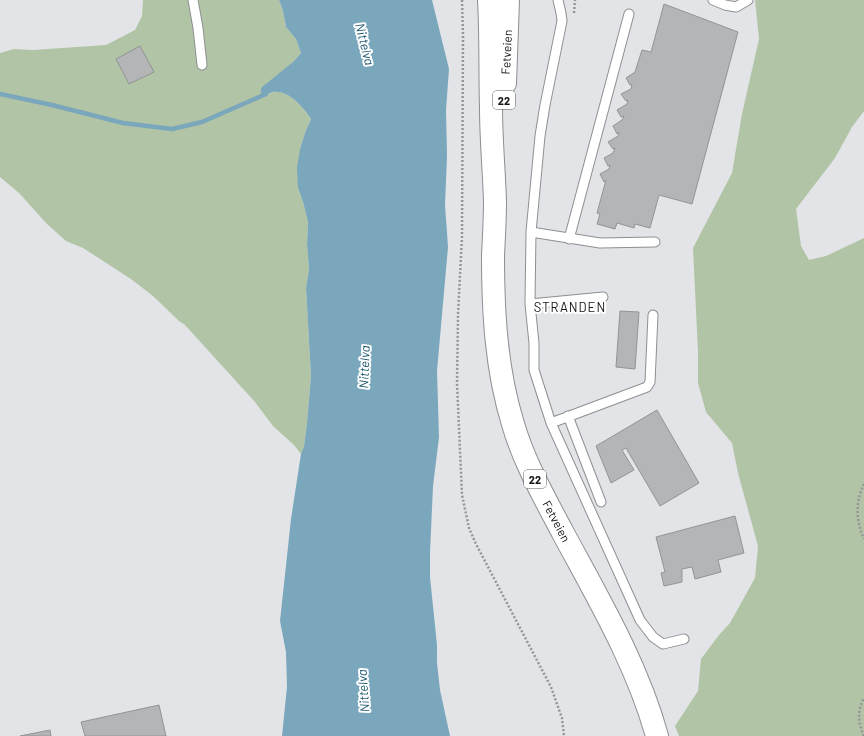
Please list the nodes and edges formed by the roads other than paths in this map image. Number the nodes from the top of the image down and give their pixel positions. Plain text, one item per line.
1 (193, 0) edge
2 (490, 0) edge
3 (508, 0) edge
4 (558, 0) edge
5 (713, 0) edge
6 (748, 0) edge
7 (629, 14) dead end
8 (202, 65) dead end
9 (495, 200) junction
10 (531, 232) junction
11 (569, 239) junction
12 (655, 242) dead end
13 (603, 297) dead end
14 (530, 304) junction
15 (654, 314) dead end
16 (568, 416) junction
17 (551, 423) junction
18 (601, 502) dead end
19 (684, 639) dead end
20 (657, 736) edge

1 - 8 lane
2 - 9 highway, Fetveien / 22
3 - 9 highway, Fetveien / 22
4 - 10 lane
5 - 6 lane
7 - 11 lane
9 - 20 highway, Fetveien / 22
10 - 11 lane
10 - 14 lane
11 - 12 lane
13 - 14 lane
14 - 17 lane
15 - 16 lane
16 - 17 lane
16 - 18 lane
17 - 19 lane

